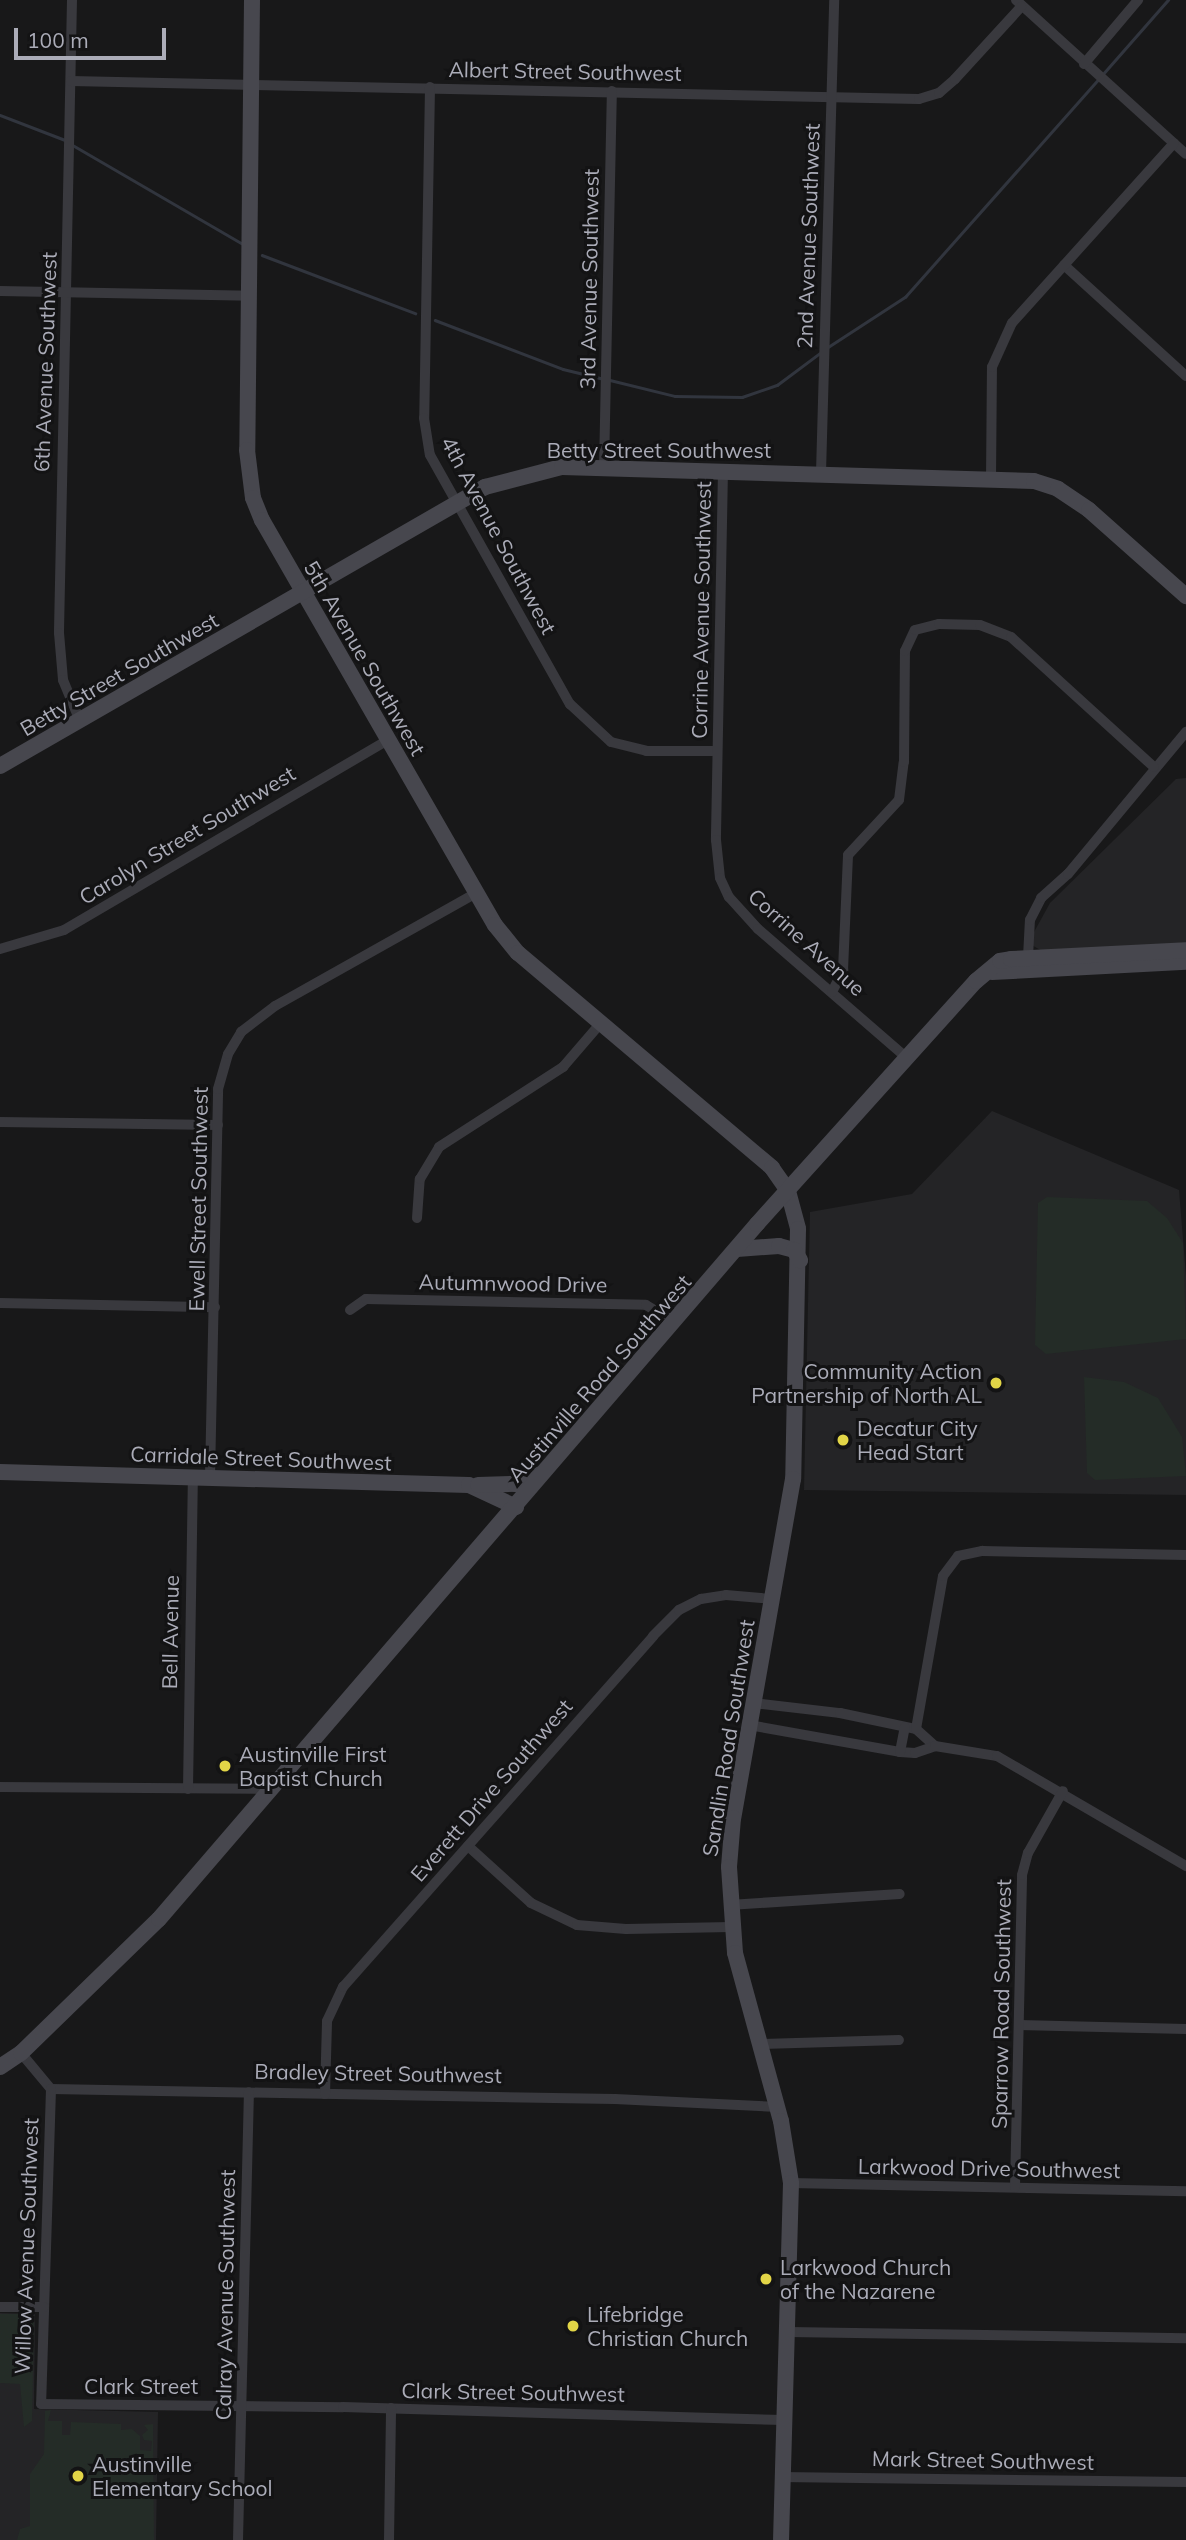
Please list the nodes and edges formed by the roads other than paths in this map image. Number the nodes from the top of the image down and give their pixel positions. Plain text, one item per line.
1 (72, 0) edge
2 (252, 0) edge
3 (834, 0) edge
4 (1138, 0) edge
5 (1019, 4) edge
6 (1084, 64) junction
7 (71, 81) junction
8 (254, 86) junction
9 (430, 87) junction
10 (612, 91) junction
11 (834, 96) junction
12 (1174, 143) junction
13 (1186, 154) edge
14 (1065, 265) junction
15 (0, 291) edge
16 (67, 292) junction
17 (250, 296) junction
18 (1186, 376) edge
19 (604, 468) junction
20 (723, 470) junction
21 (821, 474) junction
22 (991, 478) junction
23 (456, 503) junction
24 (304, 592) junction
25 (1186, 596) edge
26 (79, 721) junction
27 (1186, 732) edge
28 (388, 740) junction
29 (717, 751) junction
30 (0, 766) edge
31 (1154, 767) junction
32 (476, 893) junction
33 (0, 949) edge
34 (1186, 950) edge
35 (1028, 957) junction
36 (1186, 962) edge
37 (992, 972) junction
38 (832, 992) junction
39 (600, 1024) junction
40 (908, 1058) junction
41 (0, 1122) edge
42 (218, 1125) junction
43 (788, 1191) junction
44 (417, 1218) dead end
45 (737, 1249) junction
46 (800, 1260) junction
47 (0, 1303) edge
48 (215, 1307) junction
49 (350, 1310) dead end
50 (674, 1322) junction
51 (0, 1472) edge
52 (544, 1473) junction
53 (193, 1476) junction
54 (210, 1477) junction
55 (469, 1485) junction
56 (516, 1507) junction
57 (500, 1527) junction
58 (1186, 1555) edge
59 (772, 1599) junction
60 (753, 1703) junction
61 (749, 1725) junction
62 (910, 1728) junction
63 (935, 1746) junction
64 (900, 1752) junction
65 (0, 1787) edge
66 (188, 1789) junction
67 (274, 1789) junction
68 (1063, 1791) junction
69 (468, 1846) junction
70 (1186, 1866) edge
71 (900, 1894) dead end
72 (729, 1905) junction
73 (731, 1927) junction
74 (1019, 2025) junction
75 (1186, 2029) edge
76 (899, 2040) dead end
77 (758, 2044) junction
78 (21, 2053) junction
79 (0, 2067) edge
80 (51, 2089) junction
81 (249, 2092) junction
82 (325, 2094) junction
83 (776, 2107) junction
84 (790, 2183) junction
85 (1015, 2187) junction
86 (1186, 2191) edge
87 (0, 2306) edge
88 (44, 2307) junction
89 (789, 2332) junction
90 (1186, 2338) edge
91 (41, 2404) joint
92 (242, 2406) junction
93 (391, 2408) junction
94 (784, 2420) junction
95 (780, 2477) junction
96 (1186, 2482) edge
97 (780, 2539) edge
98 (238, 2540) edge
99 (389, 2540) edge

1 - 7 street, 6th Avenue Southwest
2 - 8 street, 5th Avenue Southwest
3 - 11 street, 2nd Avenue Southwest
4 - 6 street
5 - 6 street
5 - 11 street, Albert Street Southwest
6 - 12 street
7 - 8 street, Albert Street Southwest
7 - 16 street, 6th Avenue Southwest
8 - 9 street, Albert Street Southwest
8 - 17 street, 5th Avenue Southwest
9 - 10 street, Albert Street Southwest
9 - 23 street, 4th Avenue Southwest
10 - 11 street, Albert Street Southwest
10 - 19 street, 3rd Avenue Southwest
11 - 21 street, 2nd Avenue Southwest
12 - 13 street
12 - 14 street
14 - 18 street
14 - 22 street
15 - 16 street
16 - 17 street
16 - 26 street, 6th Avenue Southwest
17 - 24 street, 5th Avenue Southwest
19 - 20 street, Betty Street Southwest
19 - 23 street, Betty Street Southwest
20 - 21 street, Betty Street Southwest
20 - 29 street, Corrine Avenue Southwest
21 - 22 street, Betty Street Southwest
22 - 25 street, Betty Street Southwest
23 - 24 street, Betty Street Southwest
23 - 29 street, 4th Avenue Southwest
24 - 26 street, Betty Street Southwest
24 - 28 street, 5th Avenue Southwest
26 - 30 street, Betty Street Southwest
27 - 31 street
28 - 32 street, 5th Avenue Southwest
28 - 33 street, Carolyn Street Southwest
29 - 38 street, Corrine Avenue
31 - 35 street
31 - 38 street
32 - 39 street, 5th Avenue Southwest
32 - 42 street, Ewell Street Southwest
34 - 35 street, Austinville Road Southwest
35 - 37 street, Austinville Road Southwest
36 - 37 street
37 - 40 street, Austinville Road Southwest
38 - 40 street, Corrine Avenue
39 - 43 street, 5th Avenue Southwest
39 - 44 street
40 - 43 street, Austinville Road Southwest
41 - 42 street
42 - 48 street, Ewell Street Southwest
43 - 45 street, Austinville Road Southwest
43 - 46 street, Sandlin Road Southwest
45 - 46 street
45 - 50 street, Austinville Road Southwest
46 - 59 street, Sandlin Road Southwest
47 - 48 street
48 - 54 street, Ewell Street Southwest
49 - 50 street, Autumnwood Drive
50 - 52 street, Austinville Road Southwest
51 - 53 street, Carridale Street Southwest
52 - 55 street
52 - 56 street, Austinville Road Southwest
53 - 54 street, Carridale Street Southwest
53 - 66 street, Bell Avenue
54 - 55 street, Carridale Street Southwest
55 - 56 street, Carridale Street Southwest
55 - 57 street
56 - 57 street, Austinville Road Southwest
57 - 67 street, Austinville Road Southwest
58 - 62 street
59 - 60 street, Sandlin Road Southwest
59 - 69 street, Everett Drive Southwest
60 - 61 street, Sandlin Road Southwest
60 - 62 street
61 - 64 street
61 - 72 street, Sandlin Road Southwest
62 - 63 street
62 - 64 street
63 - 64 street
63 - 68 street
65 - 66 street
66 - 67 street
67 - 78 street, Austinville Road Southwest
68 - 70 street
68 - 74 street, Sparrow Road Southwest
69 - 73 street
69 - 82 street, Everett Drive Southwest
71 - 72 street
72 - 73 street, Sandlin Road Southwest
73 - 77 street, Sandlin Road Southwest
74 - 75 street
74 - 85 street, Sparrow Road Southwest
76 - 77 street
77 - 83 street, Sandlin Road Southwest
78 - 79 street
78 - 80 street
80 - 81 street, Bradley Street Southwest
80 - 88 street, Willow Avenue Southwest
81 - 82 street, Bradley Street Southwest
81 - 92 street, Calray Avenue Southwest
82 - 83 street, Bradley Street Southwest
83 - 84 street, Sandlin Road Southwest
84 - 85 street, Larkwood Drive Southwest
84 - 89 street, Sandlin Road Southwest
85 - 86 street, Larkwood Drive Southwest
87 - 88 street
88 - 91 street, Willow Avenue Southwest
89 - 90 street
89 - 94 street, Sandlin Road Southwest
91 - 92 street, Clark Street
92 - 93 street, Clark Street Southwest
92 - 98 street, Calray Avenue Southwest
93 - 94 street, Clark Street Southwest
93 - 99 street
94 - 95 street, Sandlin Road Southwest
95 - 96 street, Mark Street Southwest
95 - 97 street, Sandlin Road Southwest

